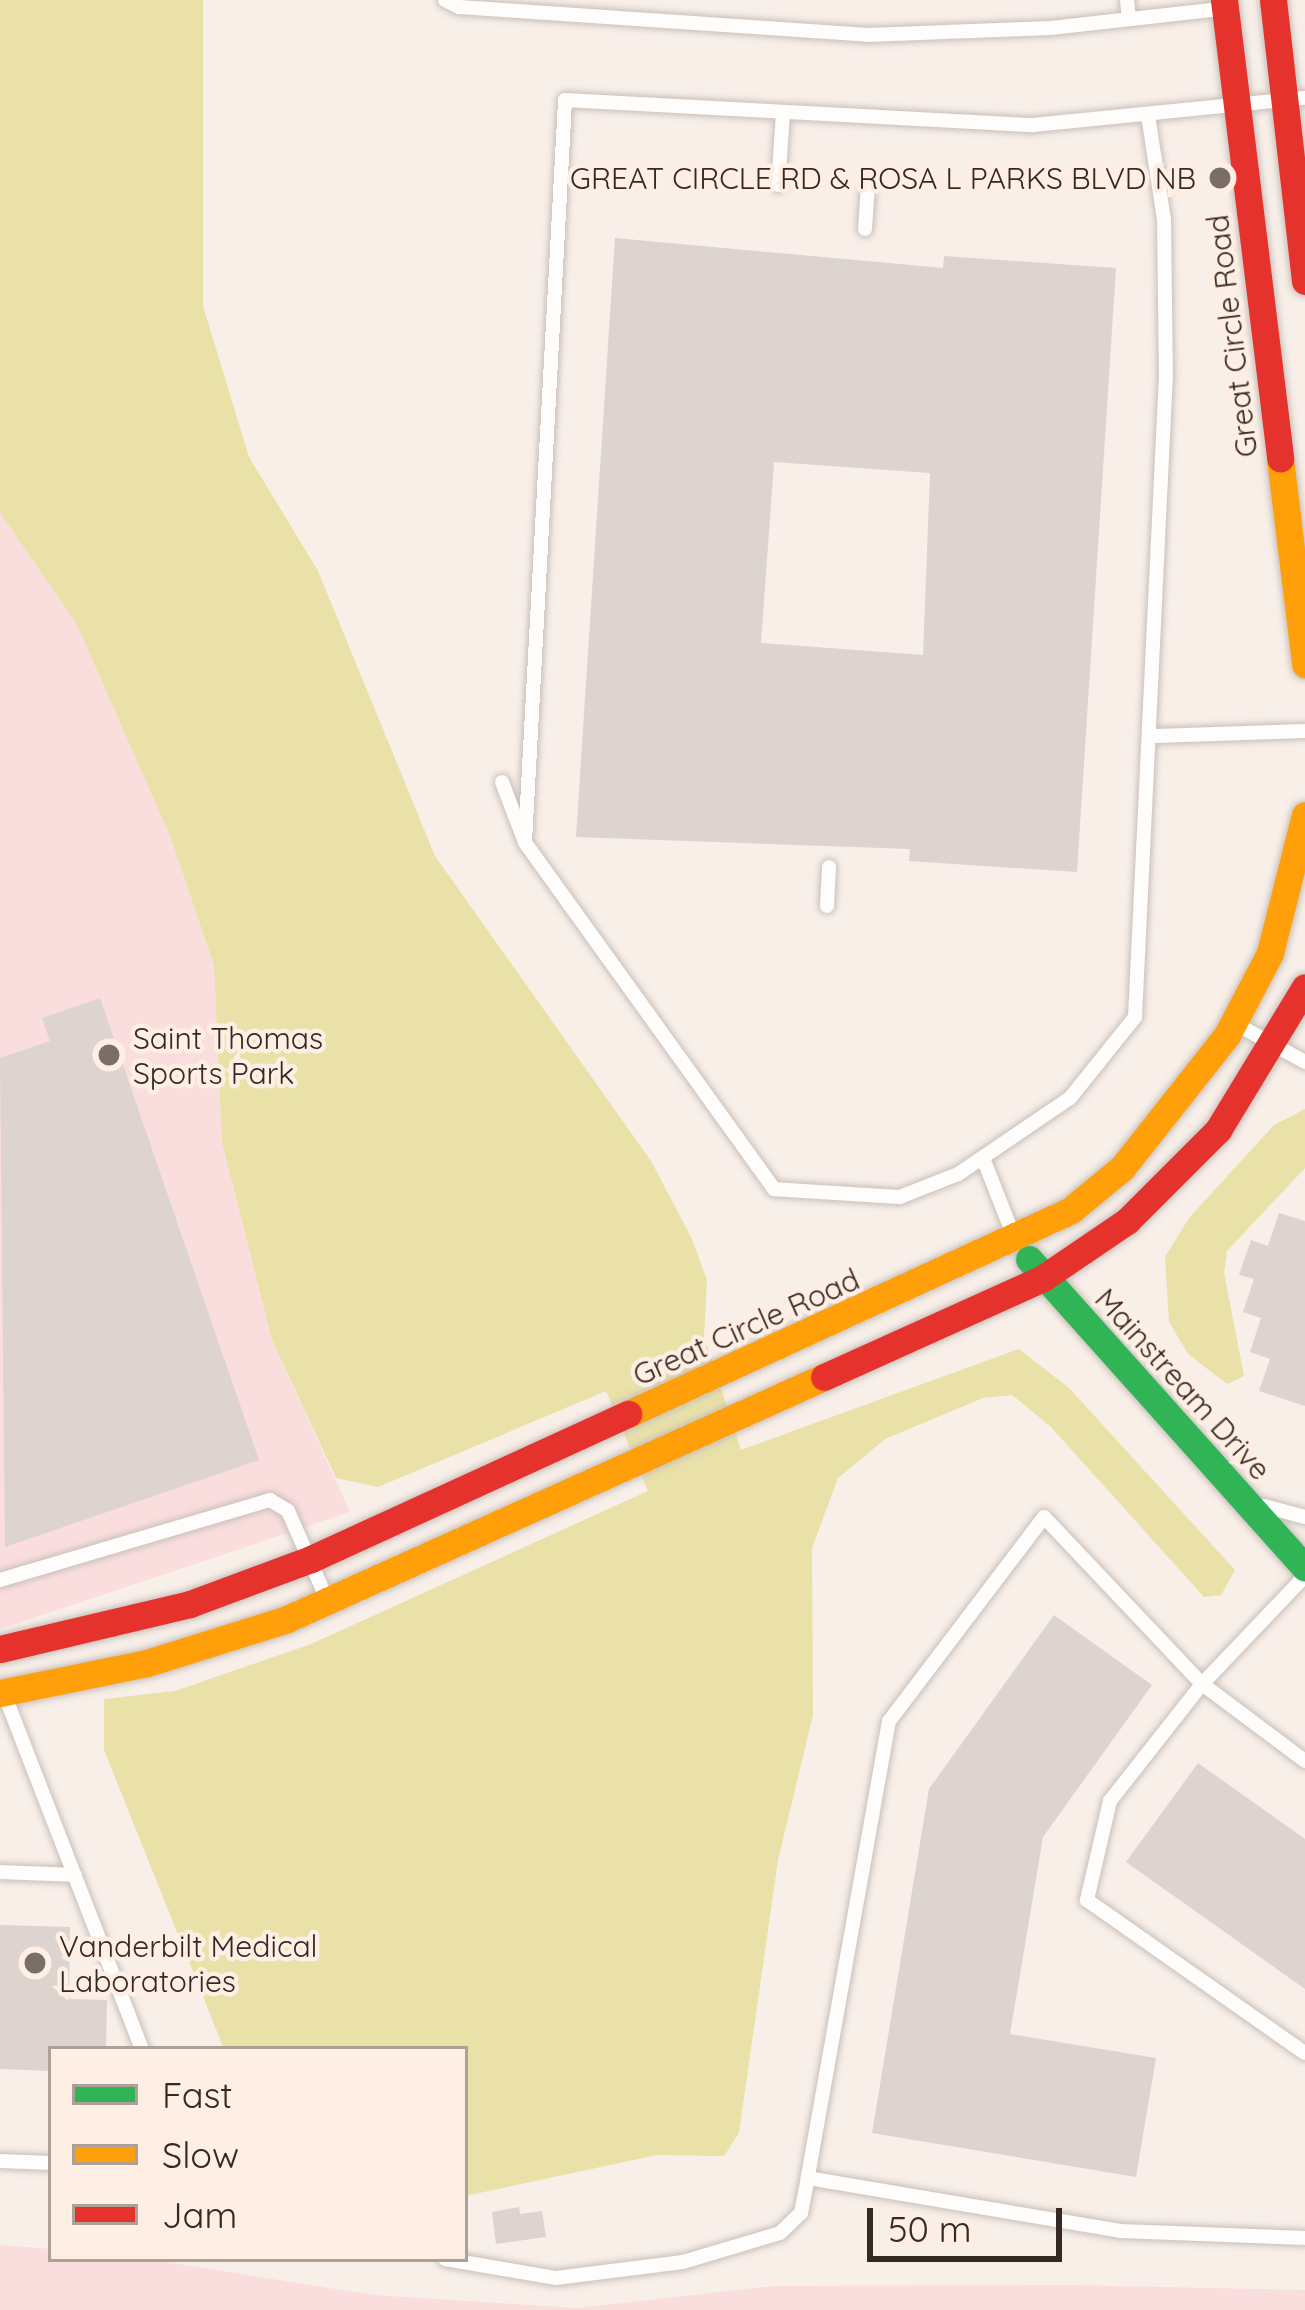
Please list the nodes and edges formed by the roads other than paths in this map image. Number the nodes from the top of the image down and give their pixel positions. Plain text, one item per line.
1 (446, 0) edge
2 (1127, 0) edge
3 (1273, 0) edge
4 (1224, 4) edge
5 (1129, 18) junction
6 (1294, 99) edge
7 (1238, 105) junction
8 (783, 113) junction
9 (1148, 116) junction
10 (778, 184) dead end
11 (868, 190) dead end
12 (866, 229) dead end
13 (1305, 281) edge
14 (1305, 664) edge
15 (1305, 730) edge
16 (1155, 736) junction
17 (502, 782) dead end
18 (1305, 814) edge
19 (525, 842) junction
20 (830, 867) dead end
21 (827, 906) dead end
22 (1305, 987) edge
23 (1234, 1023) junction
24 (1274, 1046) junction
25 (1305, 1062) edge
26 (983, 1159) junction
27 (1016, 1241) junction
28 (1043, 1278) junction
29 (1242, 1500) junction
30 (1305, 1517) edge
31 (311, 1559) junction
32 (1305, 1572) edge
33 (0, 1580) edge
34 (328, 1602) junction
35 (0, 1648) edge
36 (1202, 1684) junction
37 (1, 1689) edge
38 (1305, 1761) edge
39 (0, 1872) edge
40 (75, 1875) junction
41 (141, 2046) edge
42 (1305, 2053) edge
43 (0, 2162) edge
44 (48, 2163) edge
45 (808, 2178) junction
46 (1305, 2238) edge
47 (463, 2262) edge

1 - 5 lane
2 - 5 lane
3 - 6 street
4 - 5 lane
4 - 7 street, Great Circle Road
6 - 7 lane
6 - 13 street
7 - 9 lane
7 - 14 street, Great Circle Road
8 - 9 lane
8 - 10 lane
8 - 19 lane
9 - 16 lane
11 - 12 lane
15 - 16 lane
16 - 26 lane
17 - 19 lane
18 - 23 street, Great Circle Road
19 - 26 lane
20 - 21 lane
22 - 24 street
23 - 24 lane
23 - 27 street, Great Circle Road
24 - 25 lane
24 - 28 street
26 - 27 lane
27 - 28 street, Mainstream Drive
27 - 31 street, Great Circle Road
28 - 29 street, Mainstream Drive
28 - 34 street
29 - 30 lane
29 - 32 street, Mainstream Drive
31 - 33 lane
31 - 34 lane
31 - 35 street, Great Circle Road
32 - 36 lane
34 - 37 street
36 - 38 lane
36 - 42 lane
36 - 45 lane
37 - 40 lane
39 - 40 lane
40 - 41 lane
43 - 44 lane
45 - 46 lane
45 - 47 lane

